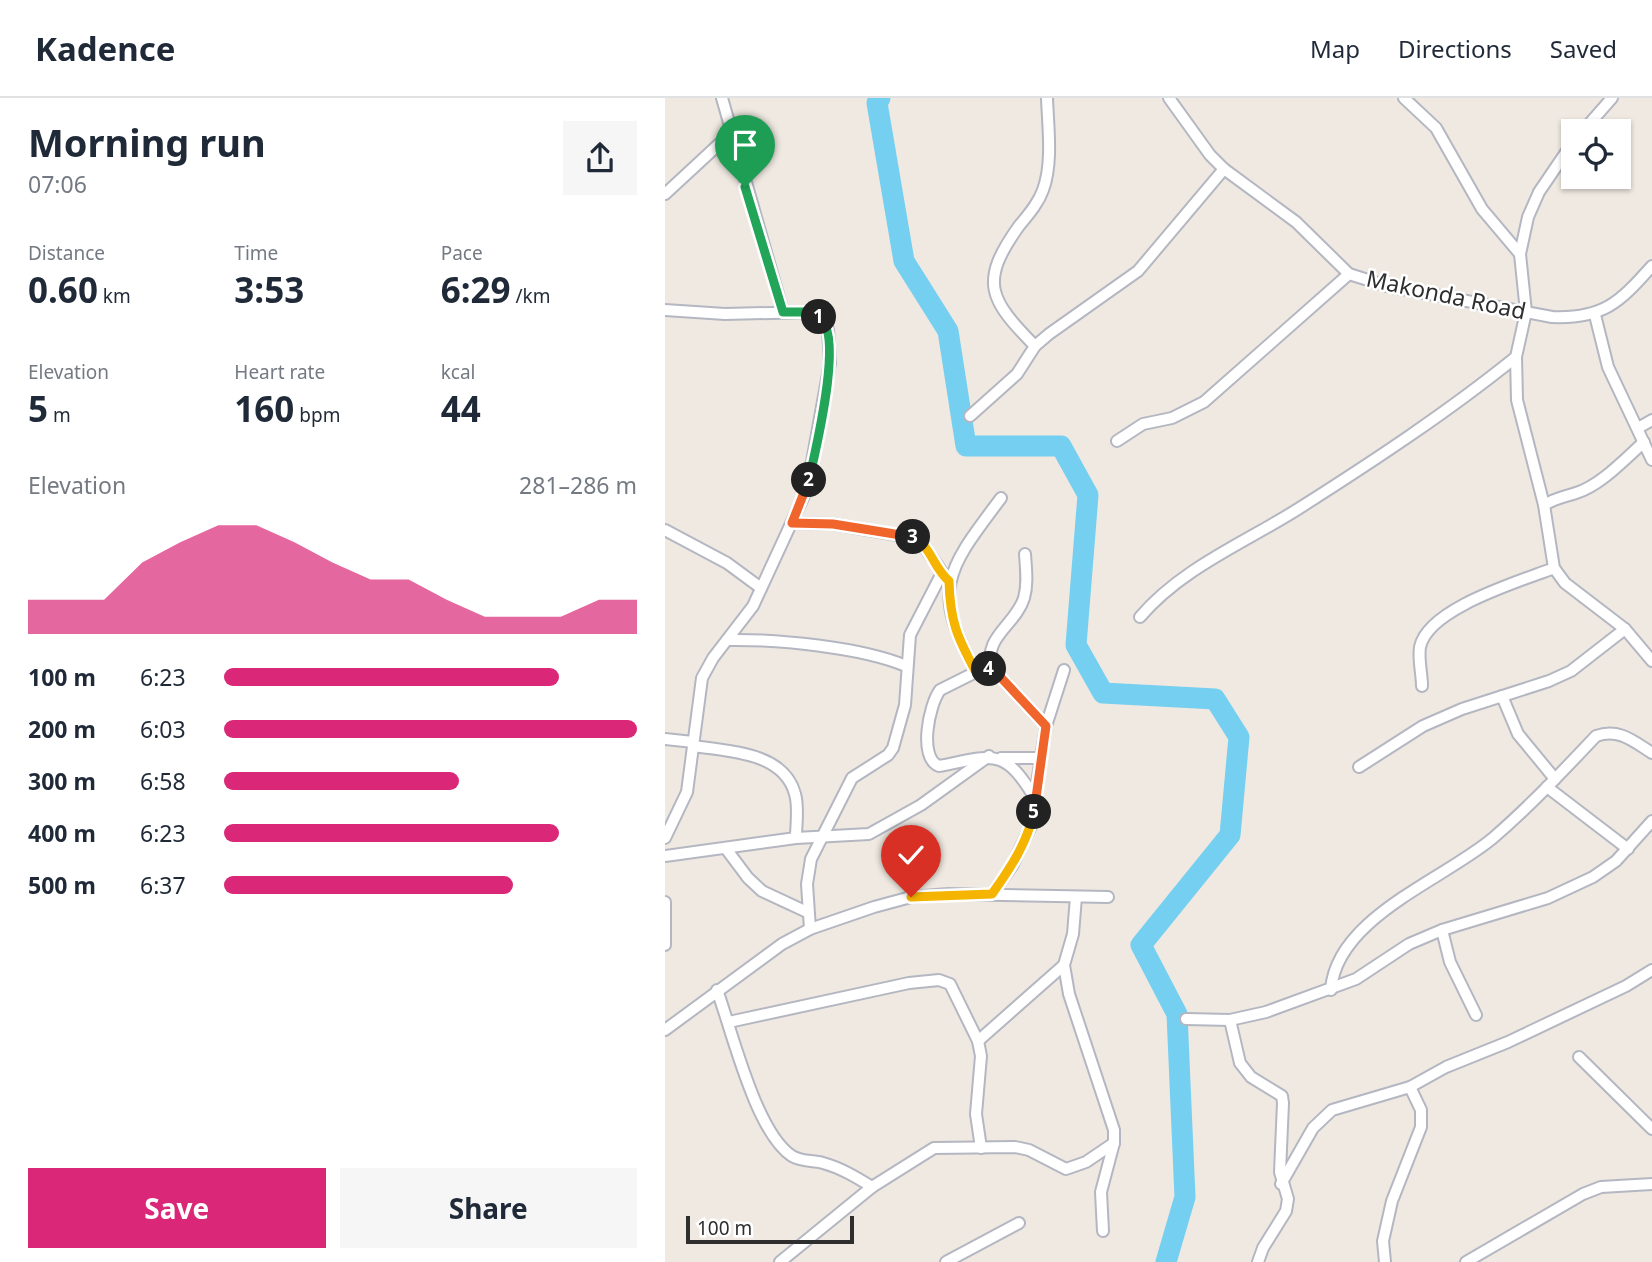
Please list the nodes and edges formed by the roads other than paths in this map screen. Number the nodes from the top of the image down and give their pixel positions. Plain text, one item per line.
1 (722, 98) edge
2 (1047, 98) edge
3 (1169, 98) edge
4 (1404, 98) edge
5 (1612, 98) edge
6 (1594, 119) edge
7 (731, 133) junction
8 (1561, 160) edge
9 (1224, 169) junction
10 (665, 194) edge
11 (1520, 254) junction
12 (1652, 266) edge
13 (1349, 274) junction
14 (665, 310) edge
15 (783, 312) junction
16 (1526, 312) junction
17 (1595, 315) junction
18 (1035, 346) junction
19 (1516, 357) junction
20 (970, 416) dead end
21 (1652, 419) edge
22 (1638, 428) junction
23 (1117, 441) dead end
24 (1644, 442) junction
25 (1652, 460) edge
26 (1002, 498) dead end
27 (1544, 505) junction
28 (792, 523) junction
29 (665, 530) edge
30 (1025, 554) dead end
31 (1554, 568) junction
32 (945, 578) junction
33 (761, 588) junction
34 (1140, 617) dead end
35 (1625, 629) junction
36 (727, 640) junction
37 (1652, 661) edge
38 (906, 666) junction
39 (993, 669) junction
40 (1064, 670) dead end
41 (976, 672) junction
42 (1422, 686) dead end
43 (1502, 696) junction
44 (1046, 726) junction
45 (665, 739) edge
46 (693, 744) junction
47 (1652, 753) edge
48 (995, 757) junction
49 (1041, 758) junction
50 (1359, 767) dead end
51 (1551, 783) junction
52 (1036, 800) junction
53 (1652, 821) edge
54 (665, 838) edge
55 (796, 838) junction
56 (821, 839) junction
57 (1628, 849) junction
58 (727, 850) junction
59 (665, 856) edge
60 (992, 894) junction
61 (1076, 897) junction
62 (1108, 897) dead end
63 (665, 902) edge
64 (807, 912) junction
65 (810, 929) junction
66 (1442, 930) junction
67 (665, 945) edge
68 (1065, 965) junction
69 (1652, 970) edge
70 (717, 990) junction
71 (1331, 990) junction
72 (1476, 1015) dead end
73 (1186, 1019) dead end
74 (1230, 1020) junction
75 (729, 1022) junction
76 (665, 1030) edge
77 (978, 1041) junction
78 (1579, 1058) dead end
79 (1410, 1087) junction
80 (1652, 1129) edge
81 (1114, 1143) junction
82 (981, 1148) junction
83 (1281, 1184) junction
84 (1652, 1184) edge
85 (871, 1187) junction
86 (1019, 1223) dead end
87 (1103, 1231) dead end
88 (782, 1261) edge
89 (950, 1261) edge
90 (1258, 1262) edge
91 (1385, 1262) edge
92 (1466, 1262) edge

1 - 7 street
2 - 18 street
3 - 9 street, Makonda Road
4 - 11 street
5 - 6 street
7 - 10 street
7 - 15 street
8 - 11 street
9 - 13 street, Makonda Road
9 - 18 street
11 - 16 street
12 - 17 street
13 - 16 street, Makonda Road
13 - 23 street
14 - 15 street
15 - 28 street
16 - 17 street, Makonda Road
16 - 19 street
17 - 22 street
18 - 20 street
19 - 27 street
19 - 34 street
21 - 22 street
22 - 24 street
24 - 25 street
24 - 27 street
26 - 32 street
27 - 31 street
28 - 32 street
28 - 33 street
29 - 33 street
30 - 39 street
31 - 35 street
31 - 42 street
32 - 38 street
32 - 41 street
33 - 36 street
35 - 37 street
35 - 43 street
36 - 38 street
36 - 46 street
38 - 56 street
39 - 41 street
39 - 44 street
40 - 44 street
41 - 48 street
43 - 50 street
43 - 51 street
44 - 49 street
45 - 46 street
46 - 54 street
46 - 55 street
47 - 51 street
48 - 49 street
48 - 52 street
48 - 56 street
49 - 52 street
51 - 57 street
51 - 71 street
52 - 60 street
53 - 57 street
55 - 56 street
55 - 58 street
56 - 64 street
57 - 66 street
58 - 59 street
58 - 64 street
60 - 61 street
60 - 65 street
61 - 62 street
61 - 68 street
63 - 67 street
64 - 65 street
65 - 70 street
66 - 71 street
66 - 72 street
68 - 77 street
68 - 81 street
69 - 79 street
70 - 75 street
70 - 76 street
71 - 74 street
73 - 74 street
74 - 83 street
75 - 77 street
75 - 85 street
77 - 82 street
78 - 80 street
79 - 83 street
79 - 91 street
81 - 82 street
81 - 87 street
82 - 85 street
83 - 90 street
84 - 92 street
85 - 88 street
86 - 89 street

